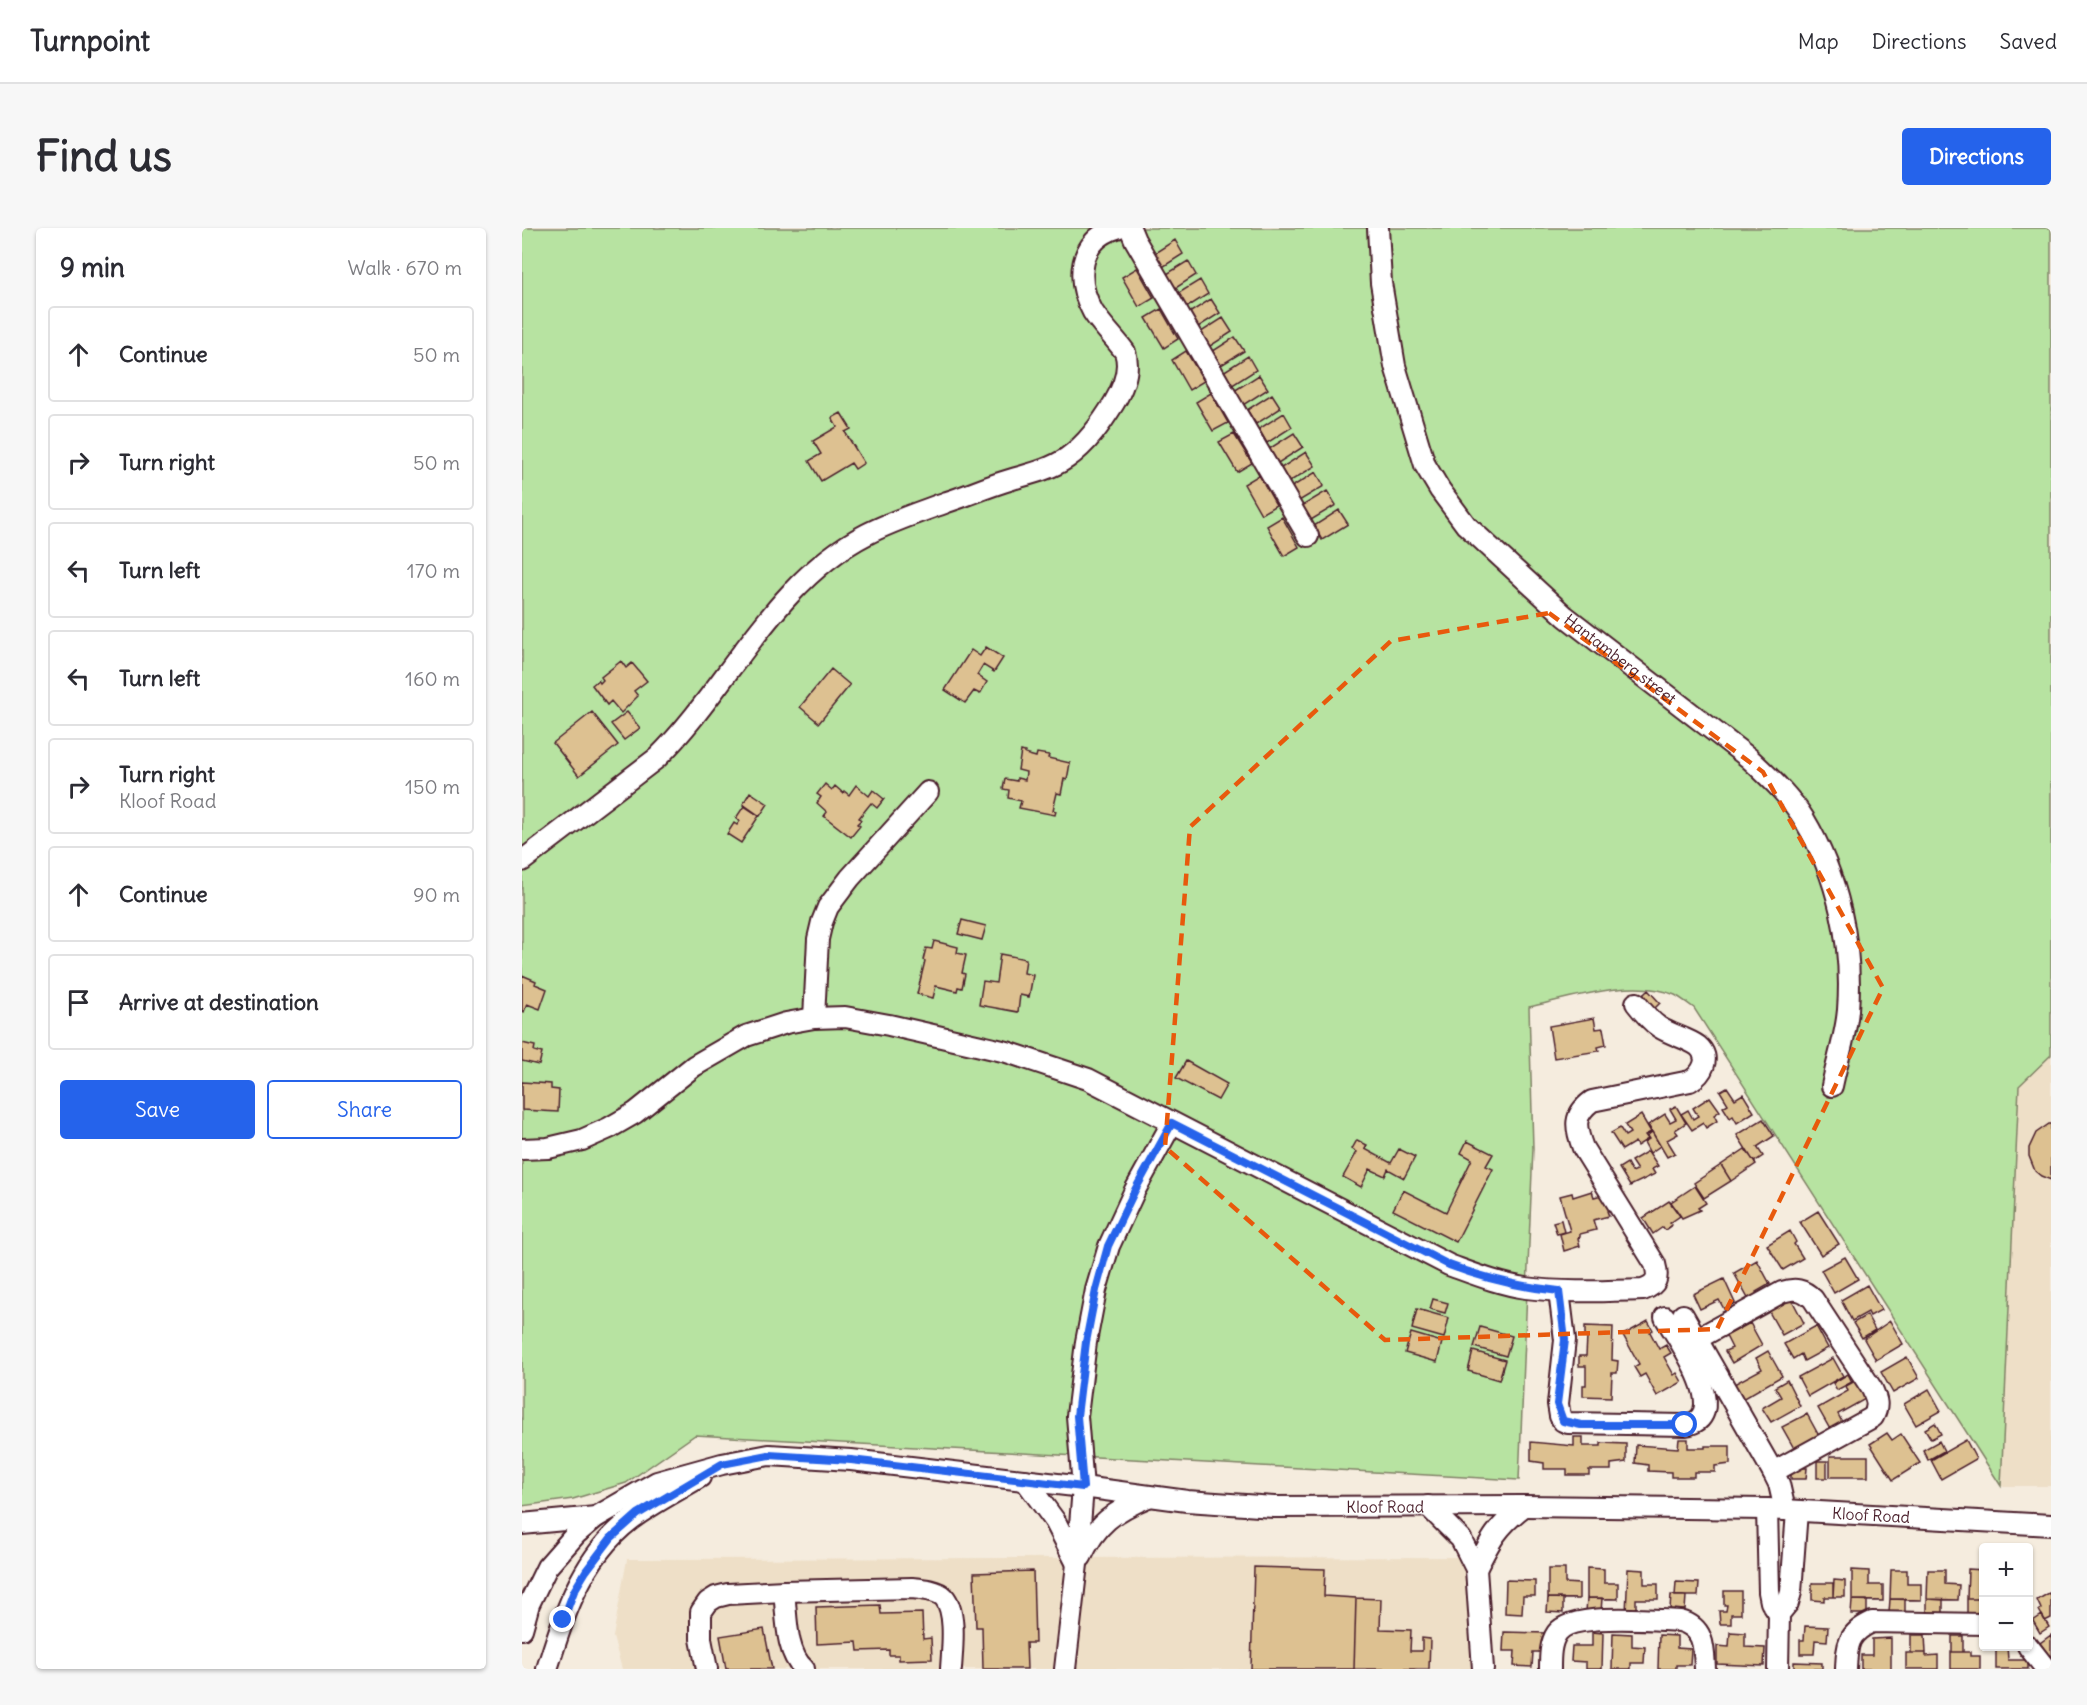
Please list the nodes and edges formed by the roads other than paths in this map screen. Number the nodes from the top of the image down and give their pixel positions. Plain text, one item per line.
1 (1118, 228) edge
2 (1130, 228) edge
3 (1378, 228) edge
4 (1308, 536) dead end
5 (928, 792) dead end
6 (522, 861) edge
7 (1636, 1003) dead end
8 (814, 1018) junction
9 (1832, 1086) dead end
10 (1172, 1123) junction
11 (522, 1149) edge
12 (1559, 1291) junction
13 (1697, 1339) junction
14 (722, 1464) junction
15 (1773, 1472) junction
16 (1025, 1480) junction
17 (1083, 1487) junction
18 (1150, 1496) junction
19 (1428, 1506) junction
20 (1524, 1506) junction
21 (1783, 1510) junction
22 (596, 1517) junction
23 (522, 1524) edge
24 (2051, 1525) edge
25 (1077, 1564) junction
26 (1476, 1569) junction
27 (784, 1591) junction
28 (1779, 1614) junction
29 (1979, 1624) edge
30 (522, 1629) edge
31 (2032, 1651) edge
32 (547, 1669) edge
33 (707, 1669) edge
34 (804, 1669) edge
35 (951, 1669) edge
36 (1065, 1669) edge
37 (1483, 1669) edge
38 (1550, 1669) edge
39 (1705, 1669) edge
40 (1778, 1669) edge
41 (1846, 1669) edge
42 (2046, 1669) edge

1 - 6 street
2 - 4 street
3 - 9 street, Hantamberg street
5 - 8 street
7 - 12 street
8 - 10 street
8 - 11 street
10 - 12 street
10 - 17 street
12 - 13 street
13 - 15 street
13 - 15 street
14 - 16 street, Kloof Road
14 - 22 street, Kloof Road
14 - 32 street
15 - 21 street
16 - 17 street, Kloof Road
16 - 25 street
17 - 18 street, Kloof Road
17 - 25 street
18 - 19 street, Kloof Road
18 - 25 street
19 - 20 street, Kloof Road
19 - 26 street
20 - 21 street, Kloof Road
20 - 26 street
21 - 24 street, Kloof Road
21 - 28 street
21 - 28 street
22 - 23 street
22 - 30 street
25 - 36 street
26 - 37 street
27 - 33 street
27 - 34 street
27 - 35 street
28 - 40 street
29 - 41 street
31 - 42 street
38 - 39 street

